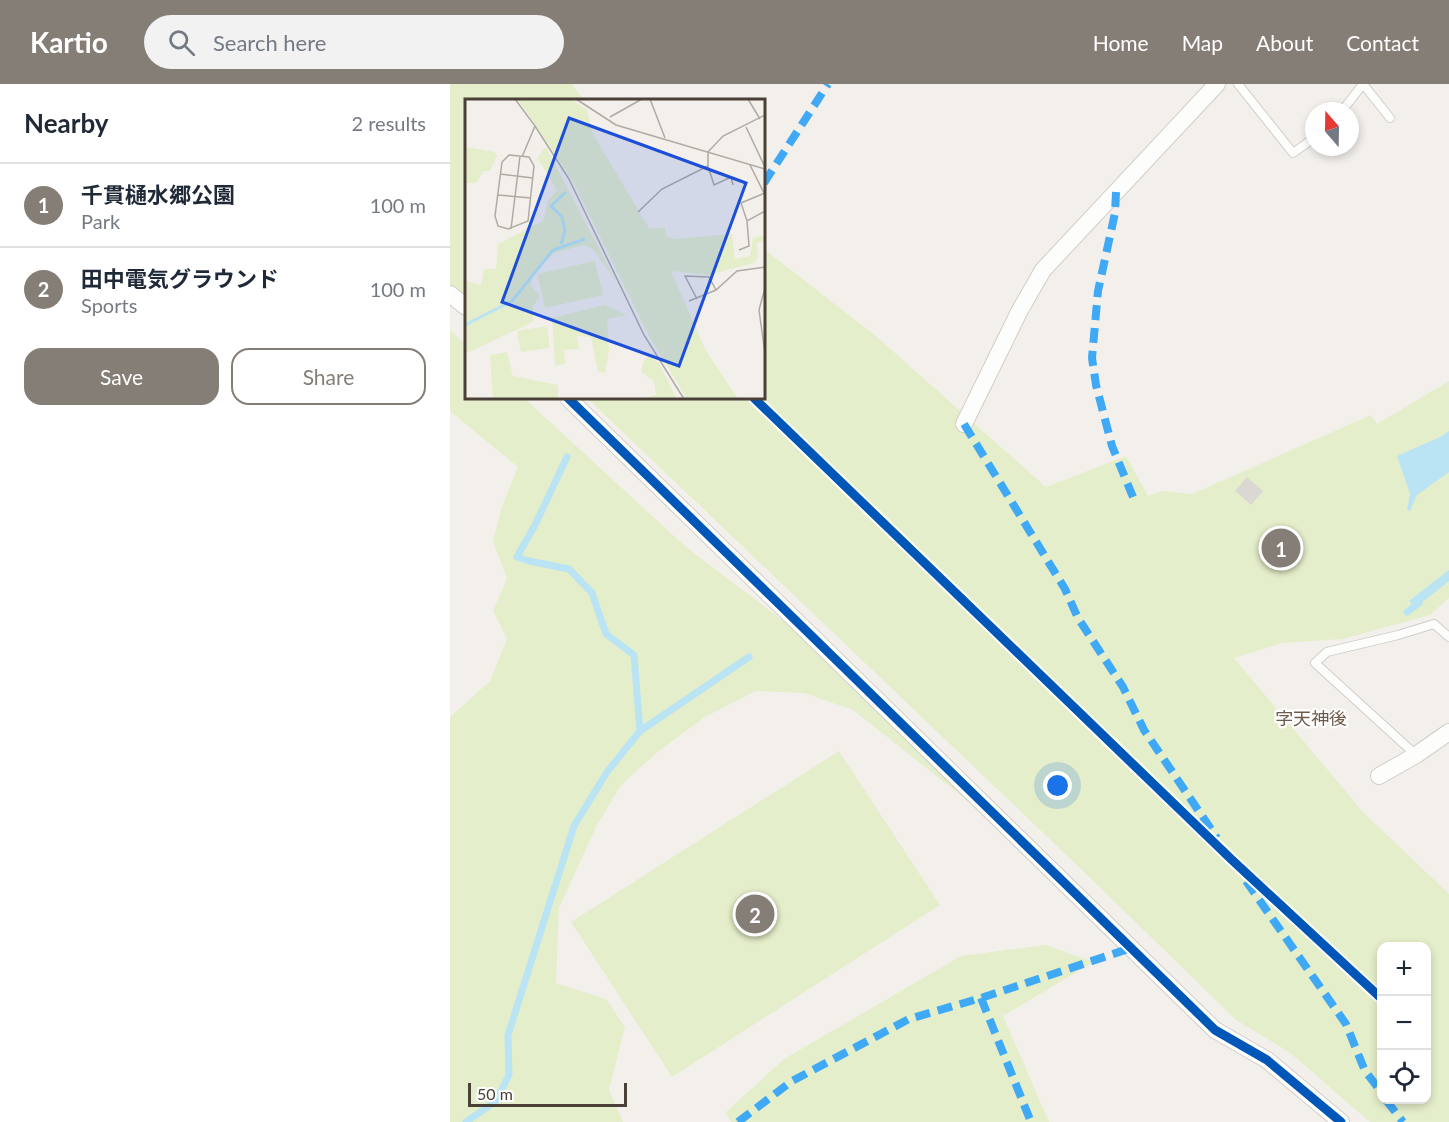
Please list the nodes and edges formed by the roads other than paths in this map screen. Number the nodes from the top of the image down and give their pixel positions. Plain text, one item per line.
1 (1217, 84) edge
2 (1238, 84) edge
3 (1363, 84) edge
4 (1349, 102) edge
5 (1390, 118) dead end
6 (1305, 144) edge
7 (450, 294) edge
8 (465, 306) edge
9 (569, 399) edge
10 (964, 424) dead end
11 (1449, 637) edge
12 (1449, 732) edge
13 (1416, 755) junction
14 (1379, 776) dead end
15 (1341, 1122) edge

1 - 10 street
2 - 6 lane
3 - 4 lane
3 - 5 lane
7 - 8 street
9 - 15 street
11 - 13 lane
12 - 13 street
13 - 14 street

